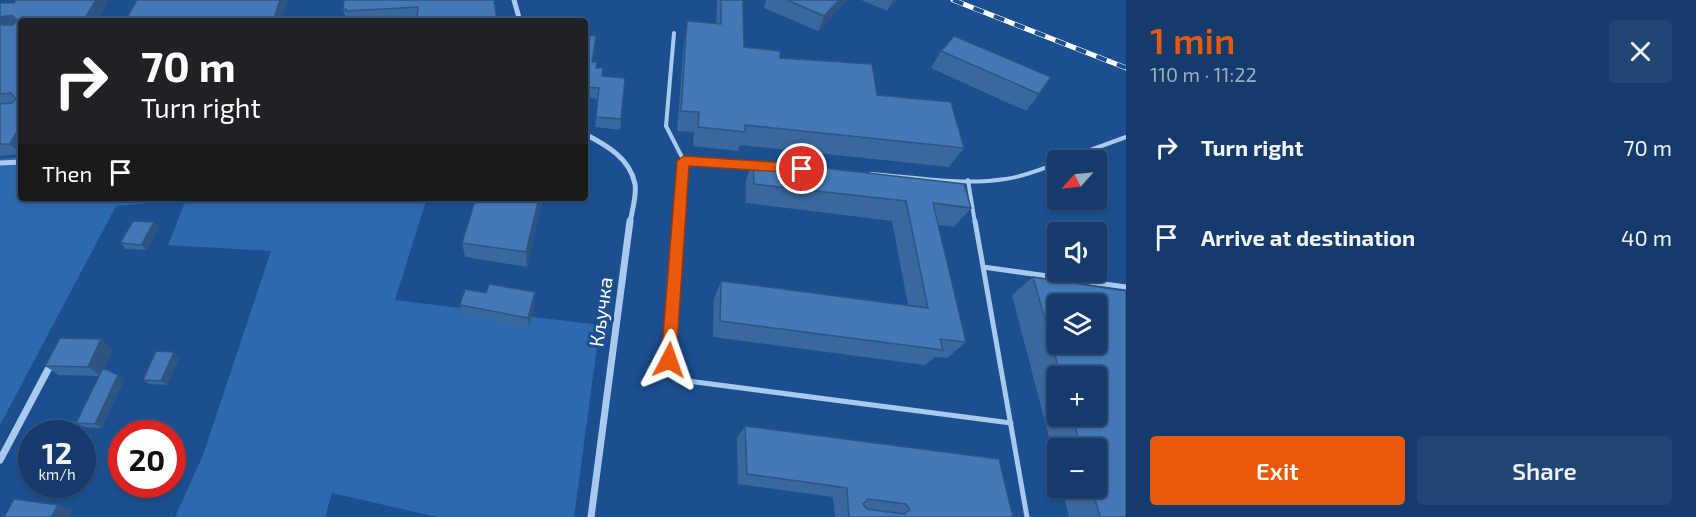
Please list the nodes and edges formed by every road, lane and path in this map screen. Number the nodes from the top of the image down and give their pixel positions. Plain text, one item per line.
1 (514, 0) edge
2 (519, 18) edge
3 (674, 33) dead end
4 (588, 136) edge
5 (1126, 137) edge
6 (1090, 150) edge
7 (684, 161) junction
8 (18, 162) edge
9 (0, 163) edge
10 (766, 166) edge
11 (1047, 167) edge
12 (861, 173) edge
13 (968, 180) junction
14 (983, 267) junction
15 (1126, 288) edge
16 (57, 352) edge
17 (1011, 423) junction
18 (0, 460) edge
19 (591, 517) edge
20 (1027, 517) edge

1 - 2 street
3 - 7 lane
4 - 19 street, Кључка
5 - 6 lane
7 - 10 lane
7 - 17 lane
8 - 9 street
11 - 13 lane
12 - 13 lane
13 - 14 lane
14 - 15 lane
14 - 17 lane
16 - 18 street
17 - 20 lane

